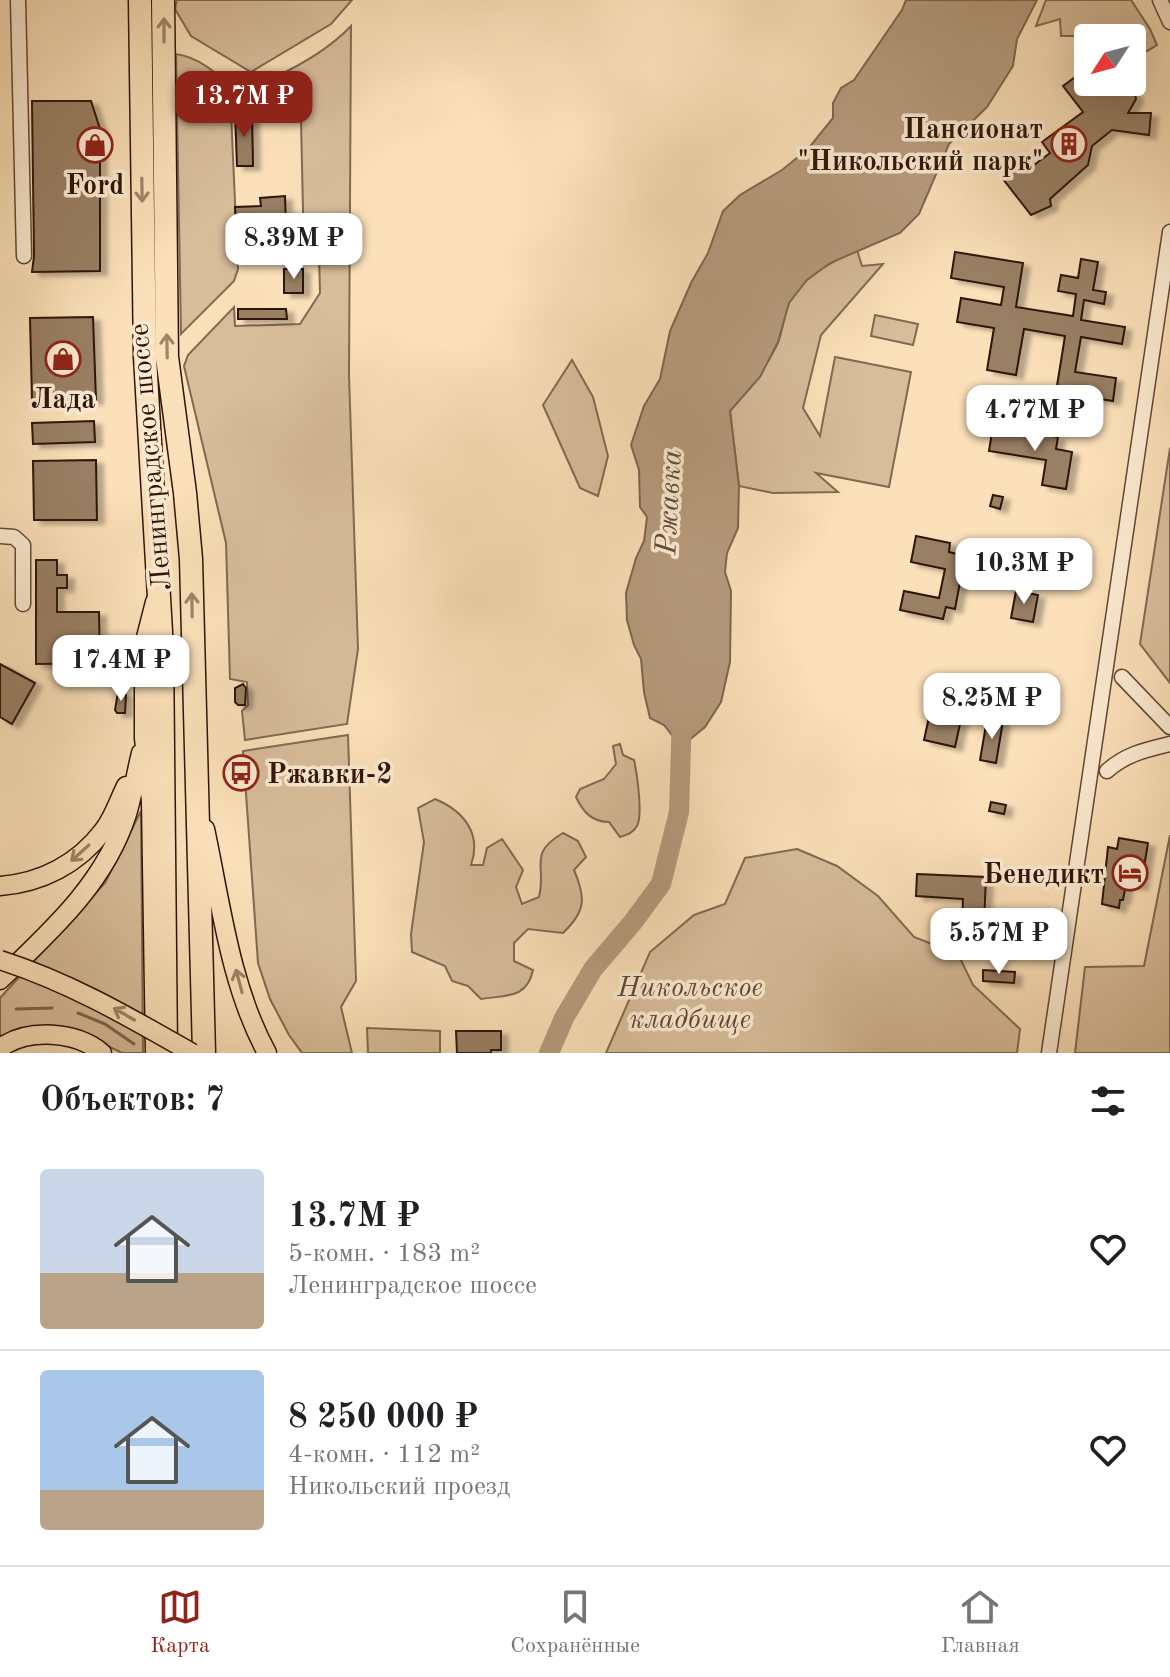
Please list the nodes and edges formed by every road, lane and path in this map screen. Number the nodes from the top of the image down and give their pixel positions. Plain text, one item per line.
1 (18, 0) edge
2 (140, 0) edge
3 (163, 0) edge
4 (1160, 0) edge
5 (1170, 22) edge
6 (1170, 232) edge
7 (24, 256) dead end
8 (0, 536) edge
9 (157, 592) junction
10 (23, 604) dead end
11 (1122, 677) dead end
12 (1170, 727) edge
13 (144, 738) junction
14 (1170, 744) edge
15 (1112, 762) dead end
16 (197, 795) junction
17 (0, 886) edge
18 (0, 960) edge
19 (0, 980) edge
20 (0, 1048) edge
21 (102, 1053) edge
22 (155, 1053) edge
23 (166, 1053) edge
24 (192, 1053) edge
25 (204, 1053) edge
26 (267, 1053) edge
27 (1049, 1053) edge

1 - 7 street
2 -> 9 highway, Ленинградское шоссе
16 -> 3 highway, Ленинградское шоссе
4 - 5 street
6 - 27 street
8 - 10 street
9 - 13 main road
9 - 23 highway, Ленинградское шоссе
11 - 12 street
13 -> 17 main road
13 - 19 main road
13 - 22 main road
14 - 15 street
16 - 25 highway, Ленинградское шоссе
26 -> 16 main road
24 -> 18 main road, bridge
20 - 21 main road

